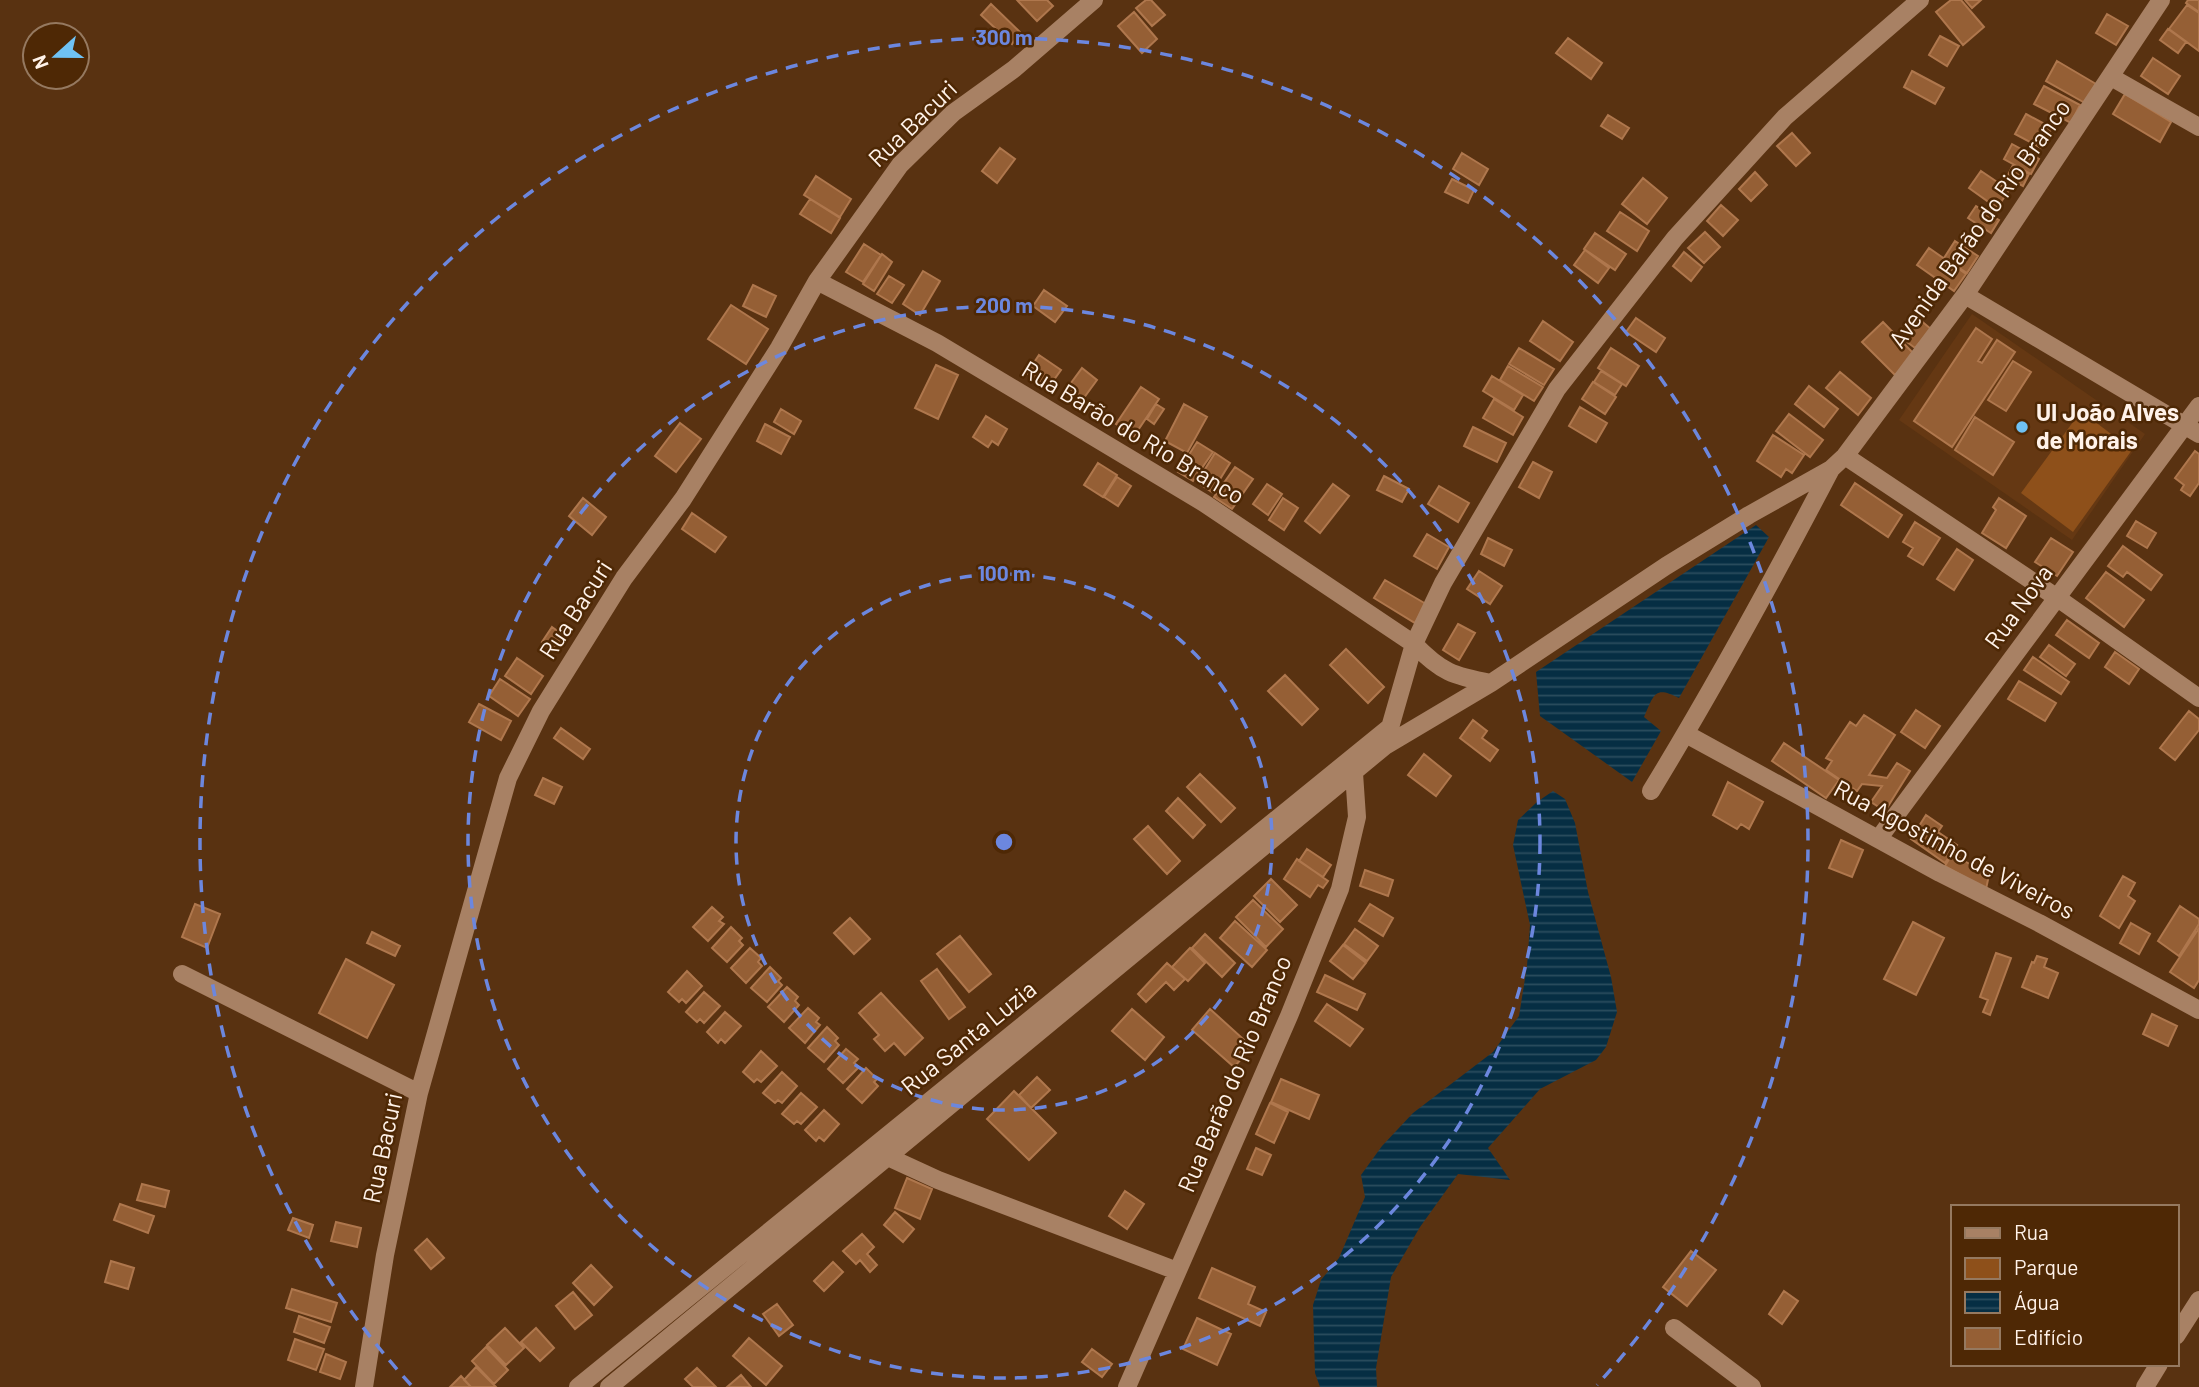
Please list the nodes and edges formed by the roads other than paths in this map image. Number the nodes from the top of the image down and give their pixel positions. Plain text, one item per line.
1 (1094, 0) edge
2 (1920, 0) edge
3 (2161, 0) edge
4 (2111, 77) junction
5 (2199, 127) edge
6 (817, 281) junction
7 (1965, 295) junction
8 (2199, 405) edge
9 (2192, 429) edge
10 (1845, 456) junction
11 (1831, 469) junction
12 (2056, 597) junction
13 (1413, 644) junction
14 (1490, 684) junction
15 (2199, 698) edge
16 (1390, 727) junction
17 (1686, 734) junction
18 (1385, 746) junction
19 (1354, 773) junction
20 (1651, 791) dead end
21 (1879, 838) junction
22 (182, 974) dead end
23 (2199, 1010) edge
24 (419, 1093) junction
25 (886, 1137) junction
26 (888, 1157) junction
27 (1177, 1271) junction
28 (2199, 1300) edge
29 (1674, 1328) dead end
30 (2178, 1333) edge
31 (2158, 1366) edge
32 (364, 1387) edge
33 (578, 1387) edge
34 (609, 1387) edge
35 (1127, 1387) edge
36 (1752, 1387) edge
37 (2144, 1387) edge

1 - 6 street, Rua Bacuri
2 - 13 street
3 - 4 street, Avenida Barão do Rio Branco
4 - 5 street
4 - 7 street, Avenida Barão do Rio Branco
6 - 13 street, Rua Barão do Rio Branco
6 - 24 street, Rua Bacuri
7 - 9 street
7 - 10 street, Avenida Barão do Rio Branco
8 - 9 street, Rua Nova
9 - 12 street, Rua Nova
10 - 11 street, Avenida Barão do Rio Branco
10 - 12 street
11 - 14 street, Avenida Barão do Rio Branco
11 - 17 street, Avenida Barão do Rio Branco
12 - 15 street
12 - 21 street, Rua Nova
13 - 14 street
13 - 16 street
14 - 18 street, Avenida Barão do Rio Branco
16 - 18 street
16 - 25 street, Rua Santa Luzia
17 - 20 street, Avenida Barão do Rio Branco
17 - 21 street, Rua Agostinho de Viveiros
18 - 19 street, Rua Santa Luzia
19 - 26 street, Rua Santa Luzia
19 - 27 street, Rua Barão do Rio Branco
21 - 23 street, Rua Agostinho de Viveiros
22 - 24 street
24 - 32 street, Rua Bacuri
25 - 26 street
25 - 33 street, Rua Santa Luzia
26 - 27 street
26 - 34 street, Rua Santa Luzia
27 - 35 street, Rua Barão do Rio Branco
28 - 30 street
29 - 36 street
31 - 37 street

